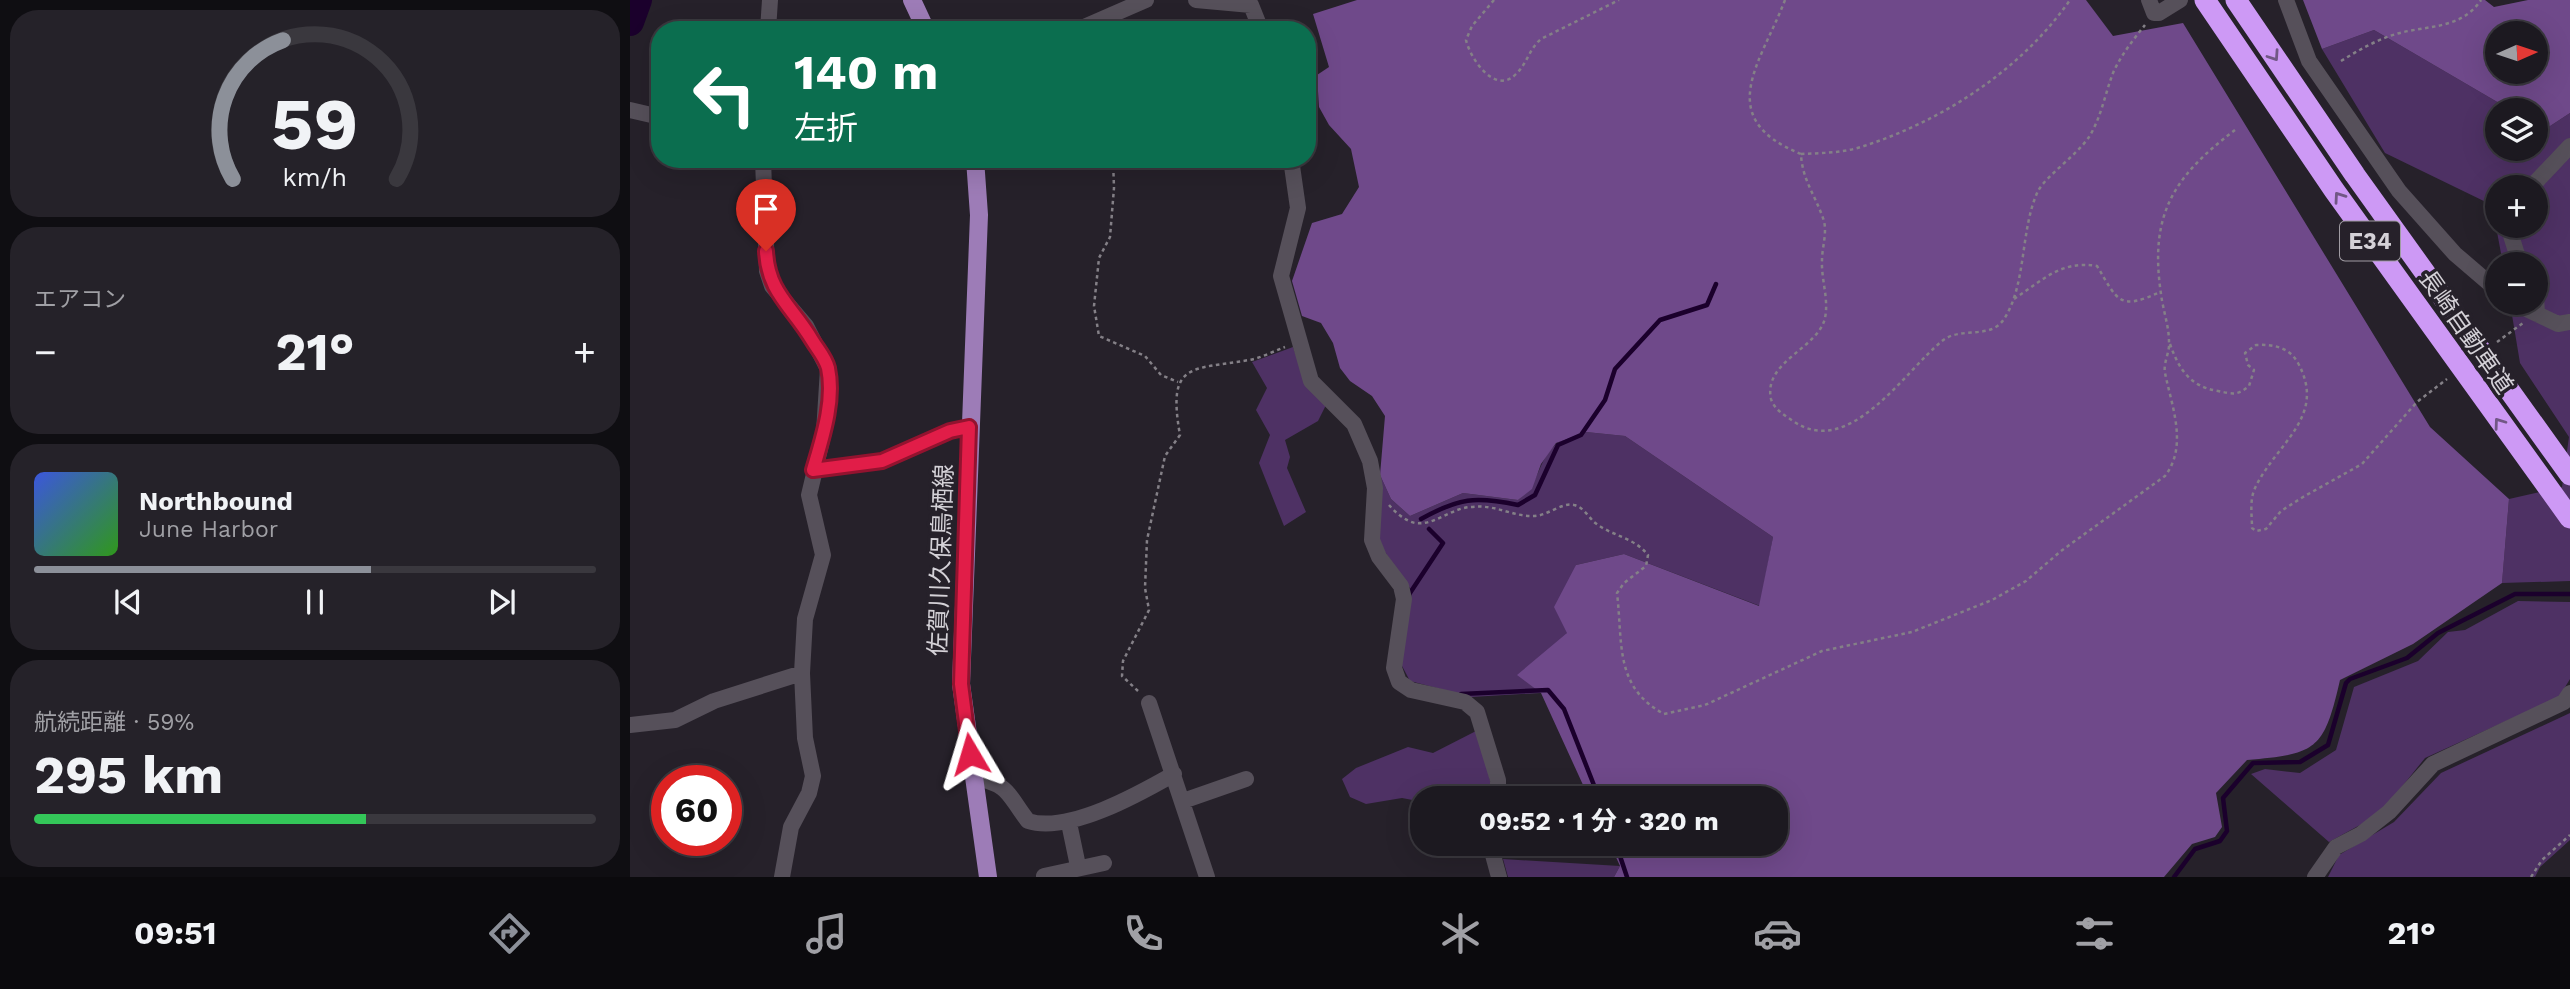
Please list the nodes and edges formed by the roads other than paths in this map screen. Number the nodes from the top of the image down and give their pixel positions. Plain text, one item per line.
1 (770, 0) edge
2 (912, 0) edge
3 (1146, 0) edge
4 (1196, 0) edge
5 (2180, 0) edge
6 (2205, 0) edge
7 (2236, 0) edge
8 (2286, 0) edge
9 (2155, 8) edge
10 (769, 21) edge
11 (922, 21) edge
12 (1098, 21) edge
13 (1257, 21) edge
14 (630, 110) edge
15 (651, 115) edge
16 (2570, 146) edge
17 (764, 168) edge
18 (976, 168) edge
19 (1292, 168) edge
20 (2542, 175) edge
21 (2485, 280) edge
22 (2539, 315) edge
23 (2570, 322) edge
24 (969, 427) junction
25 (2565, 469) edge
26 (813, 470) junction
27 (2570, 518) edge
28 (802, 673) junction
29 (2570, 693) edge
30 (1149, 703) road end
31 (630, 725) edge
32 (1174, 774) junction
33 (973, 777) junction
34 (1246, 779) dead end
35 (1498, 786) edge
36 (1183, 801) junction
37 (1069, 823) junction
38 (1493, 856) edge
39 (1104, 863) dead end
40 (1078, 866) junction
41 (1044, 876) edge
42 (782, 877) edge
43 (988, 877) edge
44 (1208, 877) edge
45 (1499, 877) edge
46 (2315, 877) edge

1 - 10 street
2 - 11 main road
3 - 12 street
4 - 13 street
5 - 9 street
27 -> 6 highway, 長崎自動車道 / E34
7 -> 25 highway, 長崎自動車道 / E34
8 - 21 street
14 - 15 street
16 - 20 street
17 - 26 street
18 - 24 main road, 佐賀川久保鳥栖線
19 - 35 street
22 - 23 street
24 - 26 street
24 - 33 main road, 佐賀川久保鳥栖線
26 - 28 street
28 - 31 street
28 - 42 street
29 - 46 street
30 - 32 street
32 - 36 street
32 - 37 street
33 - 37 street
33 - 43 main road, 佐賀川久保鳥栖線
34 - 36 street
36 - 44 street
37 - 40 street
38 - 45 street
39 - 40 street
40 - 41 street

